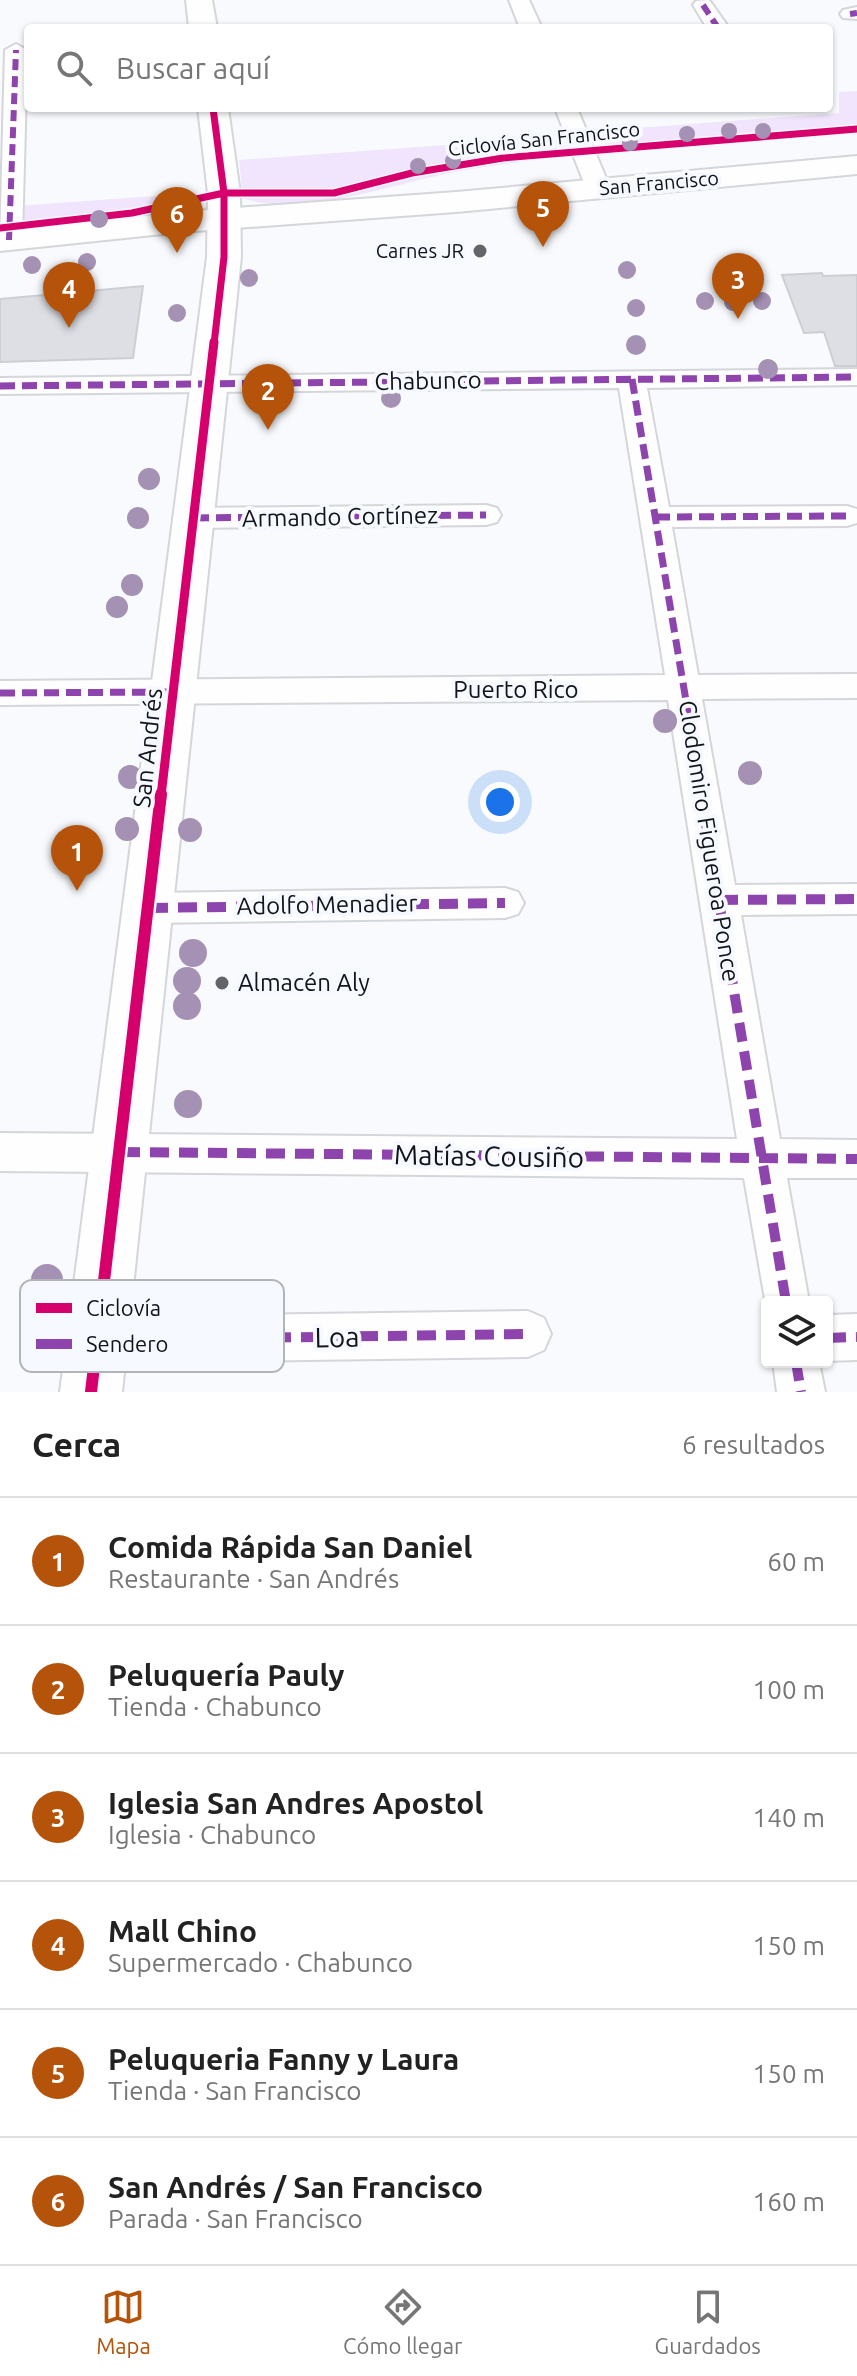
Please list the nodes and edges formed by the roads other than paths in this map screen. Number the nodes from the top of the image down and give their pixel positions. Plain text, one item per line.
1 (199, 0) edge
2 (519, 0) edge
3 (703, 5) dead end
4 (202, 24) edge
5 (529, 24) edge
6 (715, 24) edge
7 (15, 49) edge
8 (213, 112) edge
9 (568, 112) edge
10 (7, 129) edge
11 (857, 143) edge
12 (857, 165) edge
13 (594, 176) junction
14 (225, 218) junction
15 (5, 241) edge
16 (857, 377) edge
17 (632, 379) junction
18 (210, 383) junction
19 (0, 386) edge
20 (486, 515) dead end
21 (847, 516) dead end
22 (655, 517) junction
23 (194, 518) junction
24 (857, 686) edge
25 (684, 690) junction
26 (174, 692) junction
27 (0, 693) edge
28 (857, 899) edge
29 (719, 900) junction
30 (505, 903) dead end
31 (149, 908) junction
32 (0, 1152) edge
33 (121, 1152) junction
34 (763, 1159) junction
35 (857, 1159) edge
36 (105, 1280) edge
37 (785, 1296) edge
38 (528, 1334) dead end
39 (857, 1337) edge
40 (833, 1338) edge
41 (284, 1352) edge
42 (797, 1368) edge
43 (801, 1392) edge

1 - 4 street
2 - 5 street
3 - 6 street
7 - 10 street
8 - 14 street, San Andrés
9 - 13 street
10 - 15 street
11 - 13 street, San Francisco
12 - 13 street, San Francisco
13 - 14 street, San Francisco
14 - 15 street, San Francisco
14 - 18 street, San Andrés
16 - 17 street, Chabunco
17 - 18 street, Chabunco
17 - 22 street, Clodomiro Figueroa Ponce
18 - 19 street, Chabunco
18 - 23 street, San Andrés
20 - 23 street, Armando Cortínez
21 - 22 street
22 - 25 street, Clodomiro Figueroa Ponce
23 - 26 street, San Andrés
24 - 25 street, Puerto Rico
25 - 26 street, Puerto Rico
25 - 29 street, Clodomiro Figueroa Ponce
26 - 27 street, Puerto Rico
26 - 31 street, San Andrés
28 - 29 street
29 - 34 street, Clodomiro Figueroa Ponce
30 - 31 street, Adolfo Menadier
31 - 33 street, San Andrés
32 - 33 street, Matías Cousiño
33 - 34 street, Matías Cousiño
33 - 36 street, San Andrés
34 - 35 street, Matías Cousiño
34 - 37 street, Clodomiro Figueroa Ponce
38 - 41 street, Loa
39 - 40 street
42 - 43 street

